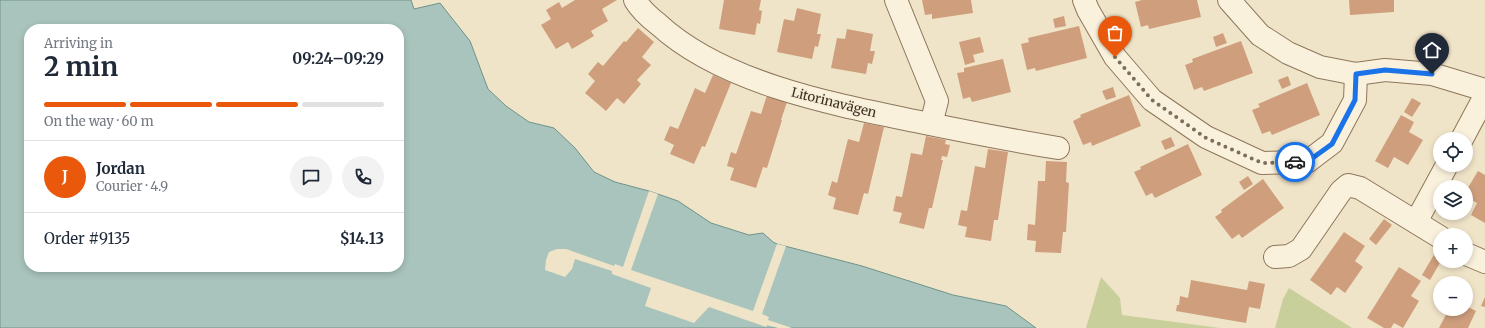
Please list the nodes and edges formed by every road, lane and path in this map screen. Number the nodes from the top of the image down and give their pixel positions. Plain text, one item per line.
1 (635, 0) edge
2 (896, 0) edge
3 (1084, 0) edge
4 (1229, 0) edge
5 (1356, 74) junction
6 (1485, 90) edge
7 (1485, 96) edge
8 (932, 124) junction
9 (1466, 132) edge
10 (1058, 148) dead end
11 (1443, 172) edge
12 (1416, 222) junction
13 (1433, 233) edge
14 (1275, 257) dead end
15 (1473, 257) edge
16 (1485, 262) edge

1 - 8 street, Litorinavägen
2 - 8 street
3 - 5 street
4 - 5 street
5 - 6 street
7 - 9 street
8 - 10 street, Litorinavägen
11 - 12 street
12 - 13 street
12 - 14 street
15 - 16 street

